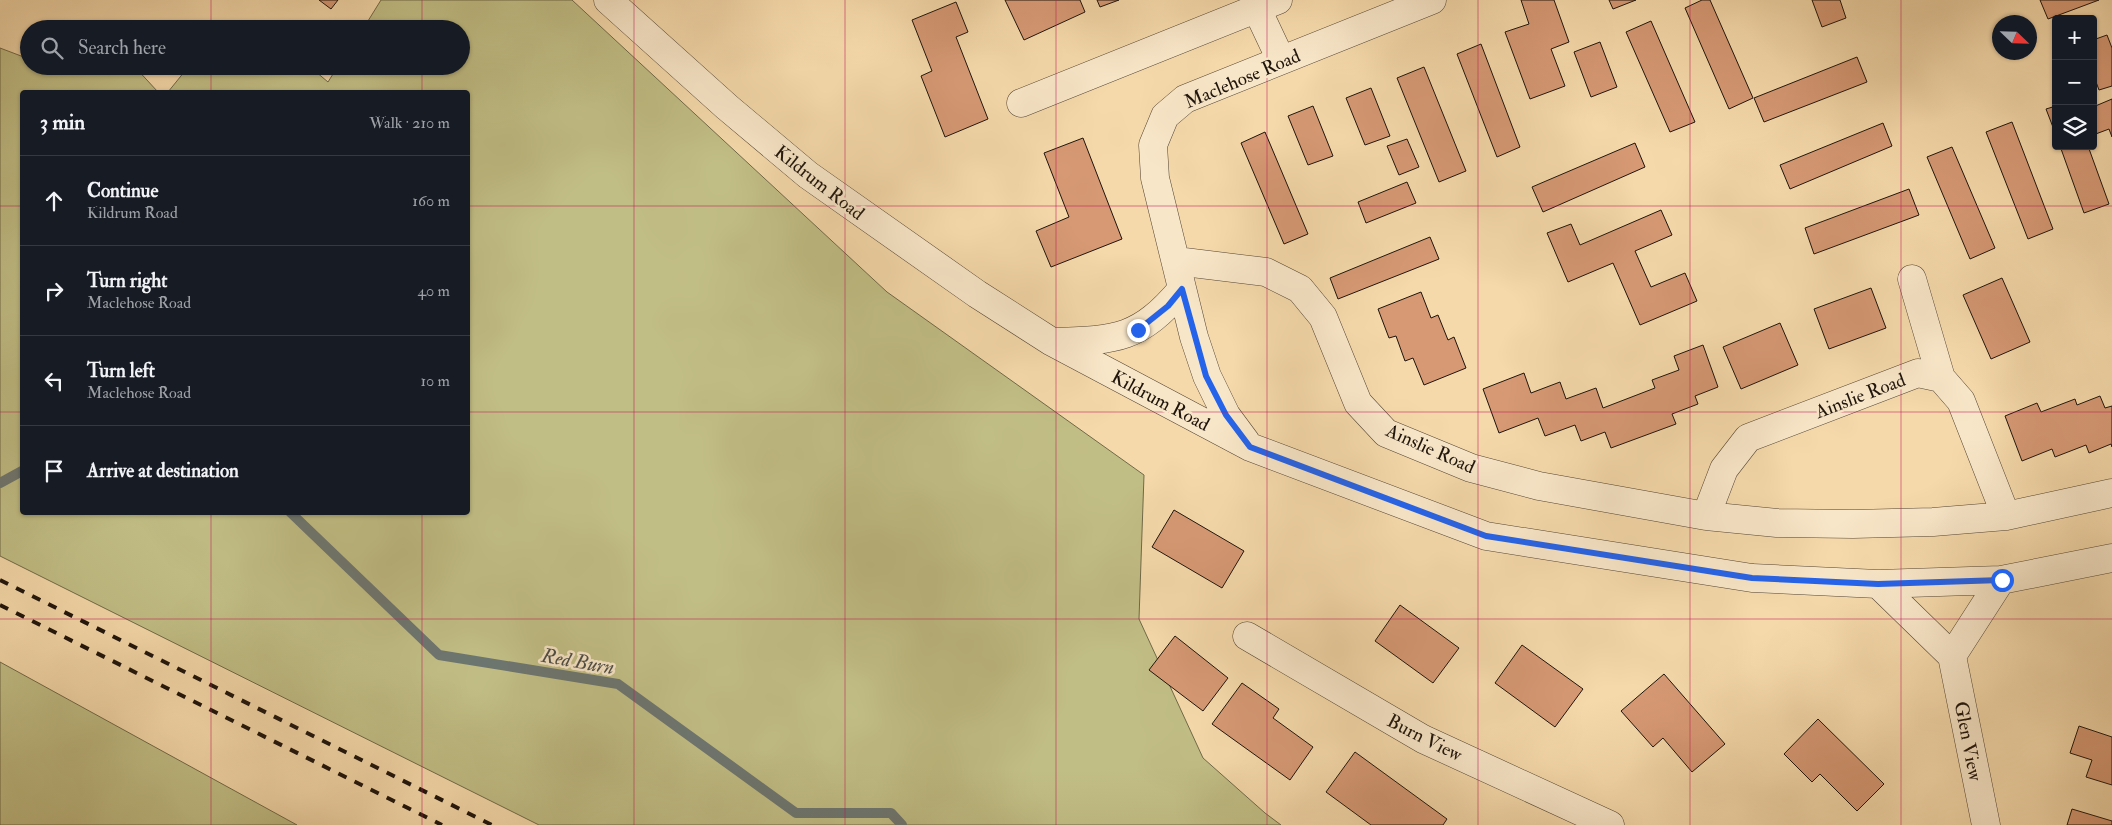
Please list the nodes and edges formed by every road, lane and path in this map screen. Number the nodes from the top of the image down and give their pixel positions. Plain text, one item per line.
1 (608, 0) edge
2 (1432, 0) edge
3 (1267, 4) edge
4 (1281, 60) junction
5 (1021, 103) dead end
6 (1176, 261) junction
7 (1912, 278) dead end
8 (1182, 289) junction
9 (1052, 342) junction
10 (1941, 378) junction
11 (1250, 447) junction
12 (2112, 493) edge
13 (1706, 516) junction
14 (2006, 516) junction
15 (2112, 558) edge
16 (2002, 580) junction
17 (1878, 584) junction
18 (1247, 636) dead end
19 (1952, 656) junction
20 (1610, 825) edge
21 (1986, 825) edge

1 - 9 street, Kildrum Road
2 - 4 street, Maclehose Road
3 - 4 street
3 - 5 street
4 - 6 street, Maclehose Road
6 - 8 street, Maclehose Road
6 - 13 street, Ainslie Road
7 - 10 street
8 - 9 street
8 - 11 street, Maclehose Road
9 - 11 street, Kildrum Road
10 - 13 street, Ainslie Road
10 - 14 street
11 - 17 street, Kildrum Road
12 - 14 street, Ainslie Road
13 - 14 street, Ainslie Road
15 - 16 street, Kildrum Road
16 - 17 street, Kildrum Road
16 - 19 street
17 - 19 street
18 - 20 street, Burn View
19 - 21 street, Glen View

